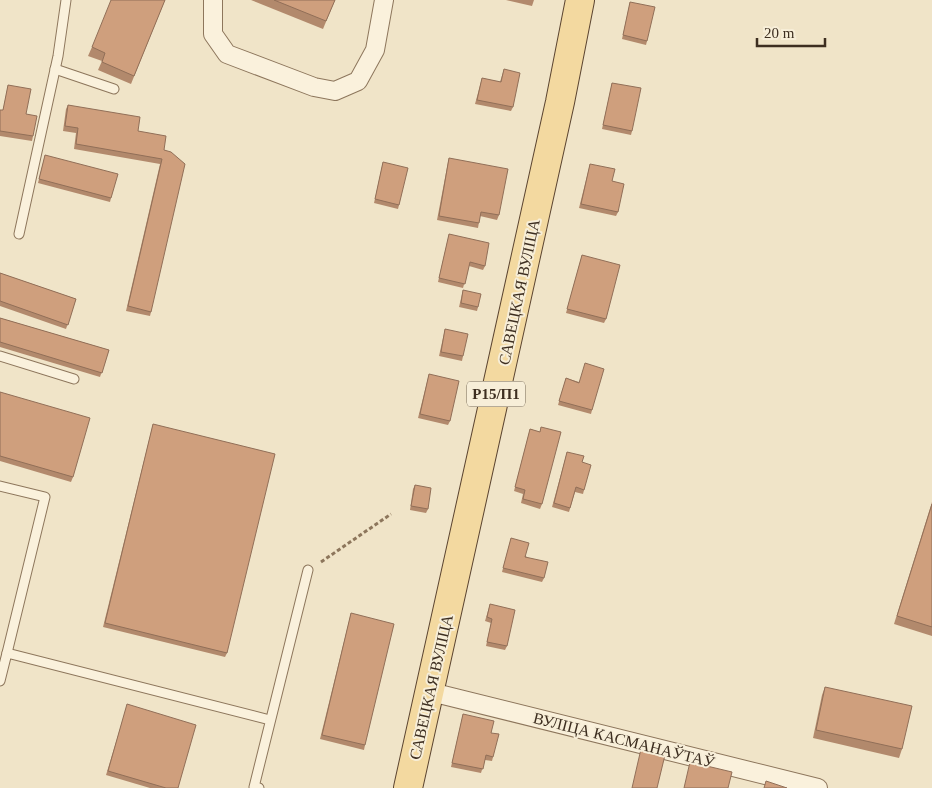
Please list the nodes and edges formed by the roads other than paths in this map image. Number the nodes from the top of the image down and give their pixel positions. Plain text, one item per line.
1 (66, 0) edge
2 (213, 0) edge
3 (384, 0) edge
4 (580, 0) edge
5 (55, 69) junction
6 (114, 89) dead end
7 (19, 234) dead end
8 (0, 356) edge
9 (74, 379) dead end
10 (0, 486) edge
11 (308, 570) road end
12 (7, 652) junction
13 (0, 681) edge
14 (430, 692) junction
15 (270, 720) junction
16 (255, 788) edge
17 (408, 788) edge
18 (818, 788) edge

1 - 5 lane
2 - 3 street
4 - 14 main road, САВЕЦКАЯ ВУЛІЦА / Р15/П1
5 - 6 lane
5 - 7 lane
8 - 9 lane
10 - 12 lane
11 - 15 lane
12 - 13 lane
12 - 15 lane
14 - 17 main road, САВЕЦКАЯ ВУЛІЦА / Р15/П1
14 - 18 street, ВУЛІЦА КАСМАНАЎТАЎ
15 - 16 lane

